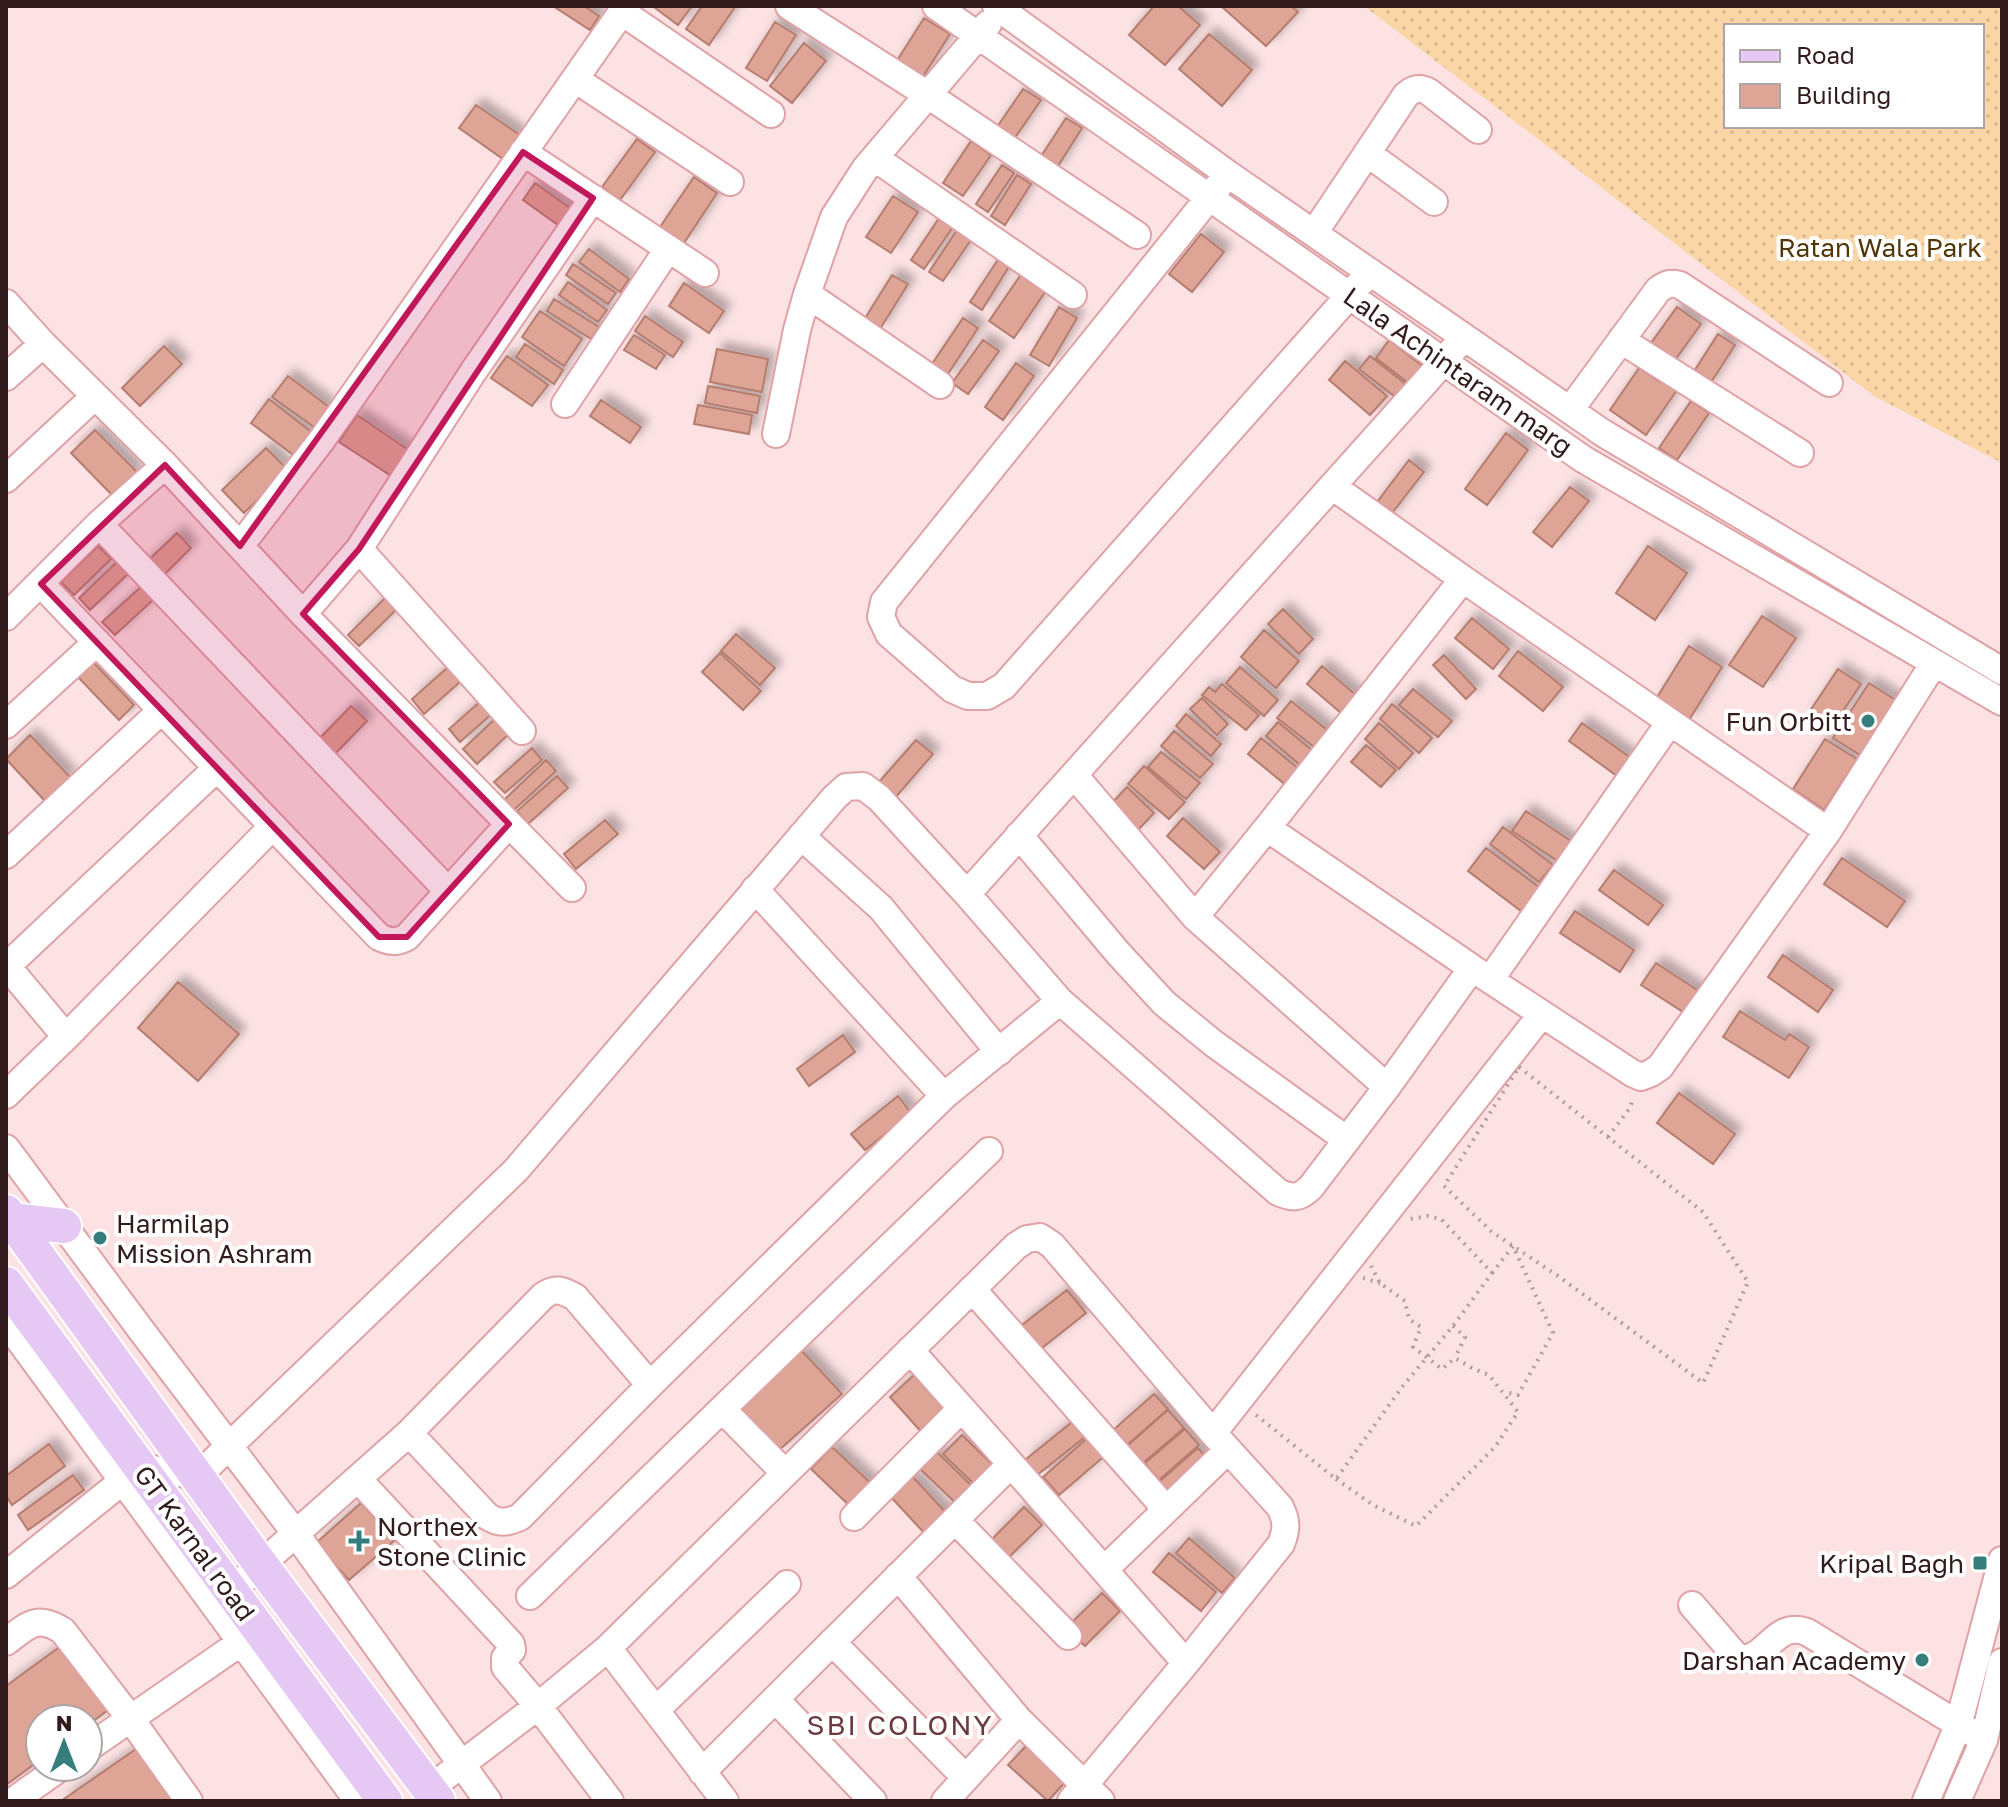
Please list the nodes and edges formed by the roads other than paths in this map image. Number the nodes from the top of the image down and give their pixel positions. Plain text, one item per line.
1 (789, 6) edge
2 (936, 6) edge
3 (1002, 7) edge
4 (624, 9) edge
5 (977, 35) junction
6 (575, 79) junction
7 (928, 95) junction
8 (771, 114) dead end
9 (1478, 130) dead end
10 (523, 152) junction
11 (1367, 153) junction
12 (875, 158) junction
13 (1228, 174) junction
14 (730, 182) dead end
15 (1210, 197) junction
16 (593, 198) junction
17 (1434, 202) dead end
18 (1314, 233) junction
19 (1137, 235) dead end
20 (668, 249) junction
21 (1370, 272) junction
22 (705, 273) dead end
23 (807, 294) junction
24 (1073, 295) dead end
25 (1350, 295) junction
26 (6, 303) edge
27 (1464, 337) junction
28 (1621, 340) junction
29 (43, 344) junction
30 (1444, 360) junction
31 (6, 377) edge
32 (1829, 383) dead end
33 (940, 385) dead end
34 (95, 396) junction
35 (565, 404) dead end
36 (1570, 410) junction
37 (776, 434) dead end
38 (1800, 453) dead end
39 (165, 465) junction
40 (6, 479) edge
41 (1332, 486) junction
42 (99, 524) junction
43 (240, 546) junction
44 (359, 549) junction
45 (1463, 579) junction
46 (41, 584) junction
47 (303, 614) junction
48 (6, 617) edge
49 (97, 642) junction
50 (1934, 663) junction
51 (2002, 671) edge
52 (2002, 702) edge
53 (162, 710) junction
54 (1670, 722) junction
55 (6, 725) edge
56 (522, 731) dead end
57 (217, 768) junction
58 (1074, 775) junction
59 (509, 824) junction
60 (273, 826) junction
61 (1267, 828) junction
62 (1828, 831) junction
63 (1019, 835) junction
64 (801, 836) junction
65 (6, 855) edge
66 (572, 888) dead end
67 (755, 889) junction
68 (448, 891) junction
69 (967, 894) junction
70 (1195, 917) junction
71 (6, 966) edge
72 (1481, 974) junction
73 (1060, 1001) junction
74 (1542, 1014) junction
75 (66, 1037) junction
76 (999, 1052) junction
77 (1387, 1087) junction
78 (6, 1095) edge
79 (944, 1096) junction
80 (1347, 1140) junction
81 (6, 1148) edge
82 (989, 1151) dead end
83 (9, 1216) edge
84 (64, 1226) junction
85 (6, 1284) edge
86 (972, 1289) junction
87 (6, 1322) edge
88 (910, 1350) junction
89 (650, 1385) junction
90 (722, 1409) junction
91 (961, 1409) junction
92 (409, 1433) junction
93 (1221, 1442) junction
94 (229, 1446) junction
95 (1011, 1464) junction
96 (785, 1473) junction
97 (130, 1474) junction
98 (198, 1476) junction
99 (358, 1479) junction
100 (1166, 1509) junction
101 (854, 1517) dead end
102 (955, 1520) junction
103 (296, 1534) junction
104 (2002, 1560) edge
105 (261, 1565) junction
106 (1104, 1570) junction
107 (6, 1575) edge
108 (898, 1576) junction
109 (787, 1584) dead end
110 (231, 1591) junction
111 (530, 1596) dead end
112 (1692, 1605) dead end
113 (250, 1636) junction
114 (1068, 1636) dead end
115 (6, 1642) edge
116 (832, 1642) junction
117 (608, 1648) junction
118 (1975, 1660) junction
119 (1186, 1663) junction
120 (2002, 1665) edge
121 (775, 1699) junction
122 (538, 1706) junction
123 (656, 1710) junction
124 (130, 1718) junction
125 (1019, 1720) junction
126 (1958, 1726) junction
127 (104, 1737) edge
128 (1984, 1740) junction
129 (462, 1764) junction
130 (702, 1772) junction
131 (966, 1778) junction
132 (38, 1783) edge
133 (434, 1795) edge
134 (1085, 1796) edge
135 (13, 1801) edge
136 (189, 1801) edge
137 (358, 1801) edge
138 (385, 1801) edge
139 (488, 1801) edge
140 (610, 1801) edge
141 (725, 1801) edge
142 (873, 1801) edge
143 (945, 1801) edge
144 (1926, 1801) edge
145 (1957, 1801) edge

1 - 7 street
2 - 5 street, Lala Achintaram marg
3 - 5 street
3 - 13 street, Lala Achintaram marg
4 - 6 street
4 - 8 street
5 - 7 street
5 - 15 street, Lala Achintaram marg
6 - 10 street
6 - 14 street
7 - 12 street
7 - 19 street
9 - 11 street
10 - 16 street
10 - 43 street
11 - 17 street
11 - 18 street
12 - 23 street
12 - 24 street
13 - 15 street
13 - 18 street, Lala Achintaram marg
15 - 25 street, Lala Achintaram marg
15 - 25 street
16 - 20 street
16 - 44 street
18 - 21 street, Lala Achintaram marg
20 - 22 street
20 - 35 street
21 - 25 street
21 - 27 street, Lala Achintaram marg
23 - 33 street
23 - 37 street
25 - 30 street, Lala Achintaram marg
26 - 29 street
27 - 30 street
27 - 36 street, Lala Achintaram marg
28 - 32 street
28 - 36 street
28 - 38 street
29 - 31 street
29 - 34 street
30 - 41 street
30 - 50 street, Lala Achintaram marg
34 - 39 street
34 - 40 street
36 - 51 street, Lala Achintaram marg
39 - 42 street
39 - 43 street
41 - 45 street
41 - 58 street
42 - 46 street
42 - 68 street
43 - 47 street
44 - 47 street
44 - 56 street
45 - 54 street
45 - 61 street
46 - 48 street
46 - 49 street
47 - 59 street
49 - 53 street
49 - 55 street
50 - 52 street, Lala Achintaram marg
50 - 62 street
53 - 57 street
53 - 65 street
54 - 62 street
54 - 72 street
57 - 60 street
57 - 71 street
58 - 63 street
58 - 70 street
59 - 66 street
59 - 68 street
60 - 68 street
60 - 75 street
61 - 70 street
61 - 72 street
62 - 74 street
63 - 69 street
63 - 80 street
64 - 67 street
64 - 69 street
64 - 76 street
67 - 79 street
67 - 94 street
69 - 73 street
70 - 77 street
71 - 75 street
72 - 74 street
72 - 77 street
73 - 76 street
73 - 80 street
74 - 93 street
75 - 78 street
76 - 79 street
77 - 80 street
79 - 89 street
81 - 84 street
82 - 90 street
83 - 84 main road
83 - 98 main road
84 - 94 street
85 - 97 main road, GT Karnal road
86 - 88 street
86 - 93 street
86 - 100 street
87 - 97 street
88 - 91 street
88 - 96 street
89 - 92 street
89 - 92 street
90 - 96 street
90 - 111 street
91 - 95 street
91 - 101 street
92 - 99 street
93 - 100 street
93 - 119 street
94 - 98 street
94 - 103 street
95 - 102 street
95 - 106 street
96 - 117 street
97 - 98 street
97 - 107 street
97 - 110 main road, GT Karnal road
97 - 113 street
98 - 105 main road
99 - 103 street
99 - 122 street
100 - 106 street
102 - 108 street
102 - 114 street
103 - 105 street
103 - 129 street
104 - 118 street
105 - 110 street
105 - 133 main road
106 - 119 street
108 - 116 street
108 - 125 street
109 - 123 street
110 - 113 main road, GT Karnal road
112 - 126 street
113 - 124 street
113 - 137 street
113 - 138 main road, GT Karnal road
115 - 124 street
116 - 121 street
116 - 131 street
117 - 122 street
117 - 123 street
118 - 120 street
118 - 126 street
119 - 134 street
120 - 128 street
121 - 130 street
121 - 142 street
122 - 129 street
122 - 140 street
123 - 130 street
124 - 127 street
124 - 136 street
125 - 131 street
125 - 134 street
126 - 128 street
126 - 144 street
128 - 145 street
129 - 133 street
129 - 139 street
130 - 141 street
131 - 143 street
132 - 135 street

